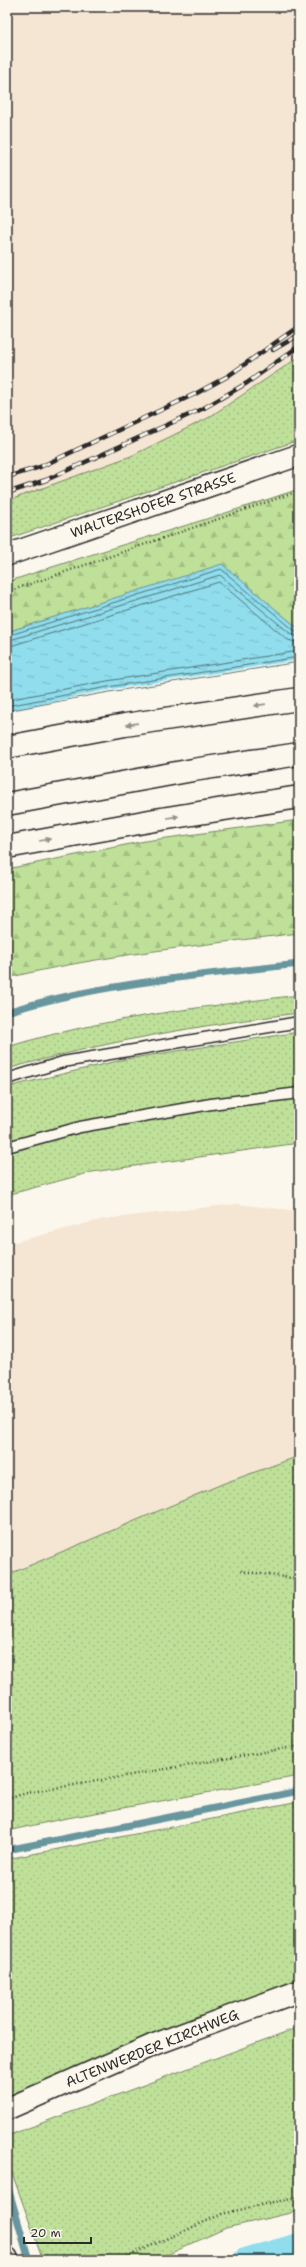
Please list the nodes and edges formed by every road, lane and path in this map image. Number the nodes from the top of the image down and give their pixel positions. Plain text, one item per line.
1 (299, 455) edge
2 (299, 491) edge
3 (7, 555) edge
4 (7, 592) edge
5 (299, 699) edge
6 (299, 744) edge
7 (7, 747) edge
8 (299, 754) edge
9 (15, 797) edge
10 (299, 797) edge
11 (7, 847) edge
12 (299, 1022) edge
13 (7, 1078) edge
14 (299, 1093) edge
15 (7, 1147) edge
16 (241, 1571) dead end
17 (299, 1579) edge
18 (299, 1746) edge
19 (7, 1799) edge
20 (299, 1991) edge
21 (7, 2109) edge
22 (299, 2198) edge
23 (119, 2260) edge

1 - 3 street, WALTERSHOFER STRASSE
2 - 4 path
5 -> 7 highway
6 - 9 lane
8 - 9 highway
11 -> 10 highway
12 - 13 lane
14 - 15 lane
16 - 17 path
18 - 19 path
20 - 21 street, ALTENWERDER KIRCHWEG
22 - 23 path

